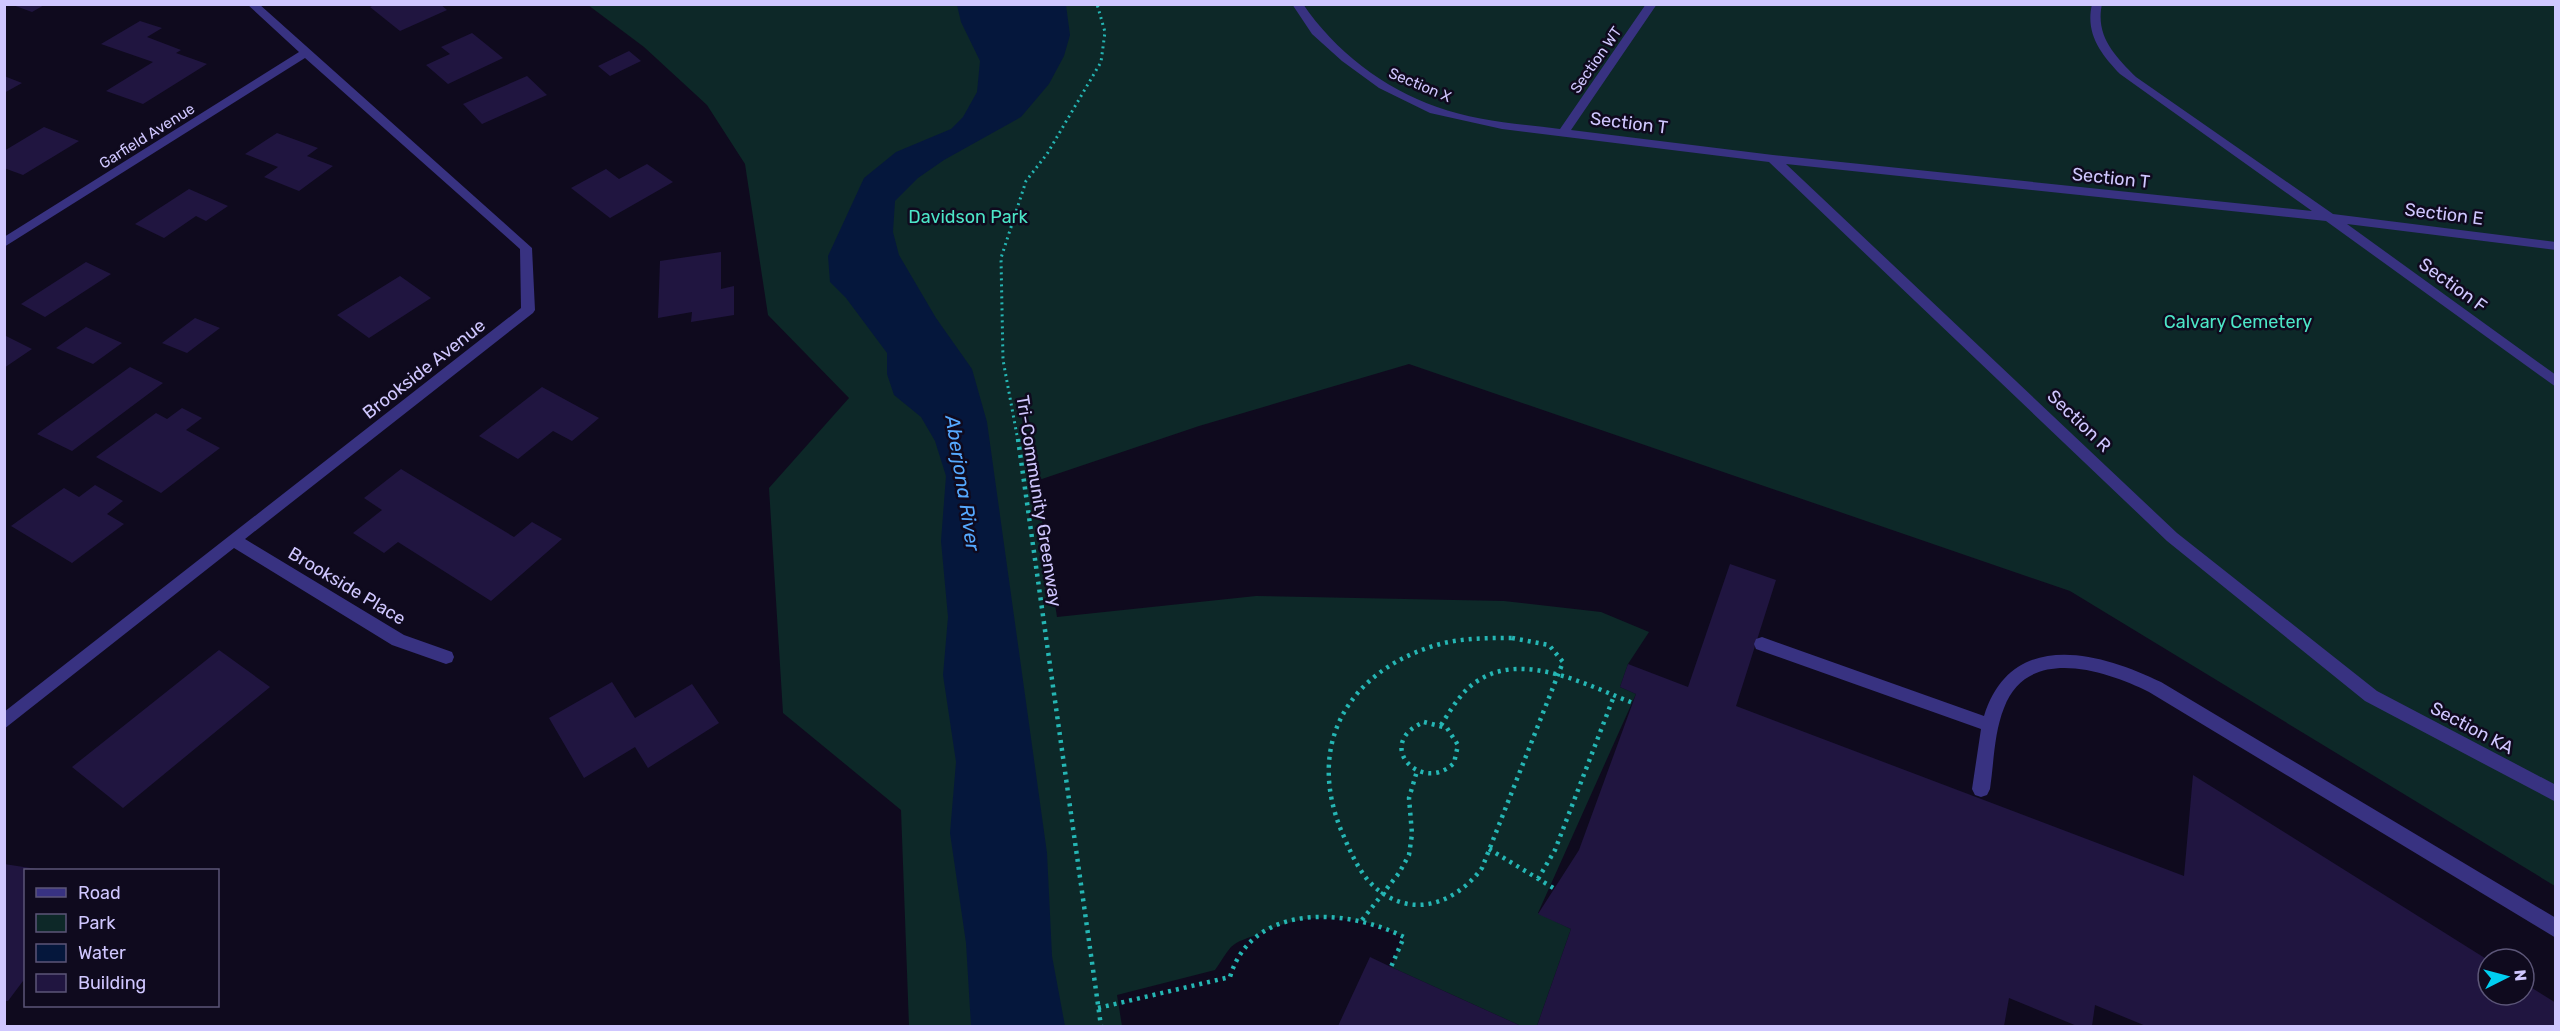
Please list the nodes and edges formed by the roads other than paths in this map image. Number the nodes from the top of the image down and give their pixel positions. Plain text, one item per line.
1 (252, 4) edge
2 (1297, 4) edge
3 (1652, 4) edge
4 (2097, 4) edge
5 (305, 53) junction
6 (1563, 133) junction
7 (1773, 159) junction
8 (2329, 217) junction
9 (4, 243) edge
10 (2556, 246) edge
11 (2556, 382) edge
12 (233, 540) junction
13 (1762, 644) dead end
14 (446, 657) dead end
15 (2371, 696) joint
16 (4, 722) edge
17 (1992, 726) junction
18 (1981, 789) dead end
19 (2556, 794) edge
20 (2556, 929) edge

1 - 5 street, Brookside Avenue
2 - 6 street, Section X
3 - 6 street, Section WT
4 - 8 street
5 - 9 street, Garfield Avenue
5 - 12 street, Brookside Avenue
6 - 7 street, Section T
7 - 8 street, Section T
7 - 15 street, Section R
8 - 10 street, Section E
8 - 11 street, Section F
12 - 14 street, Brookside Place
12 - 16 street, Brookside Avenue
13 - 17 street
15 - 19 street, Section KA
17 - 18 street
17 - 20 street

